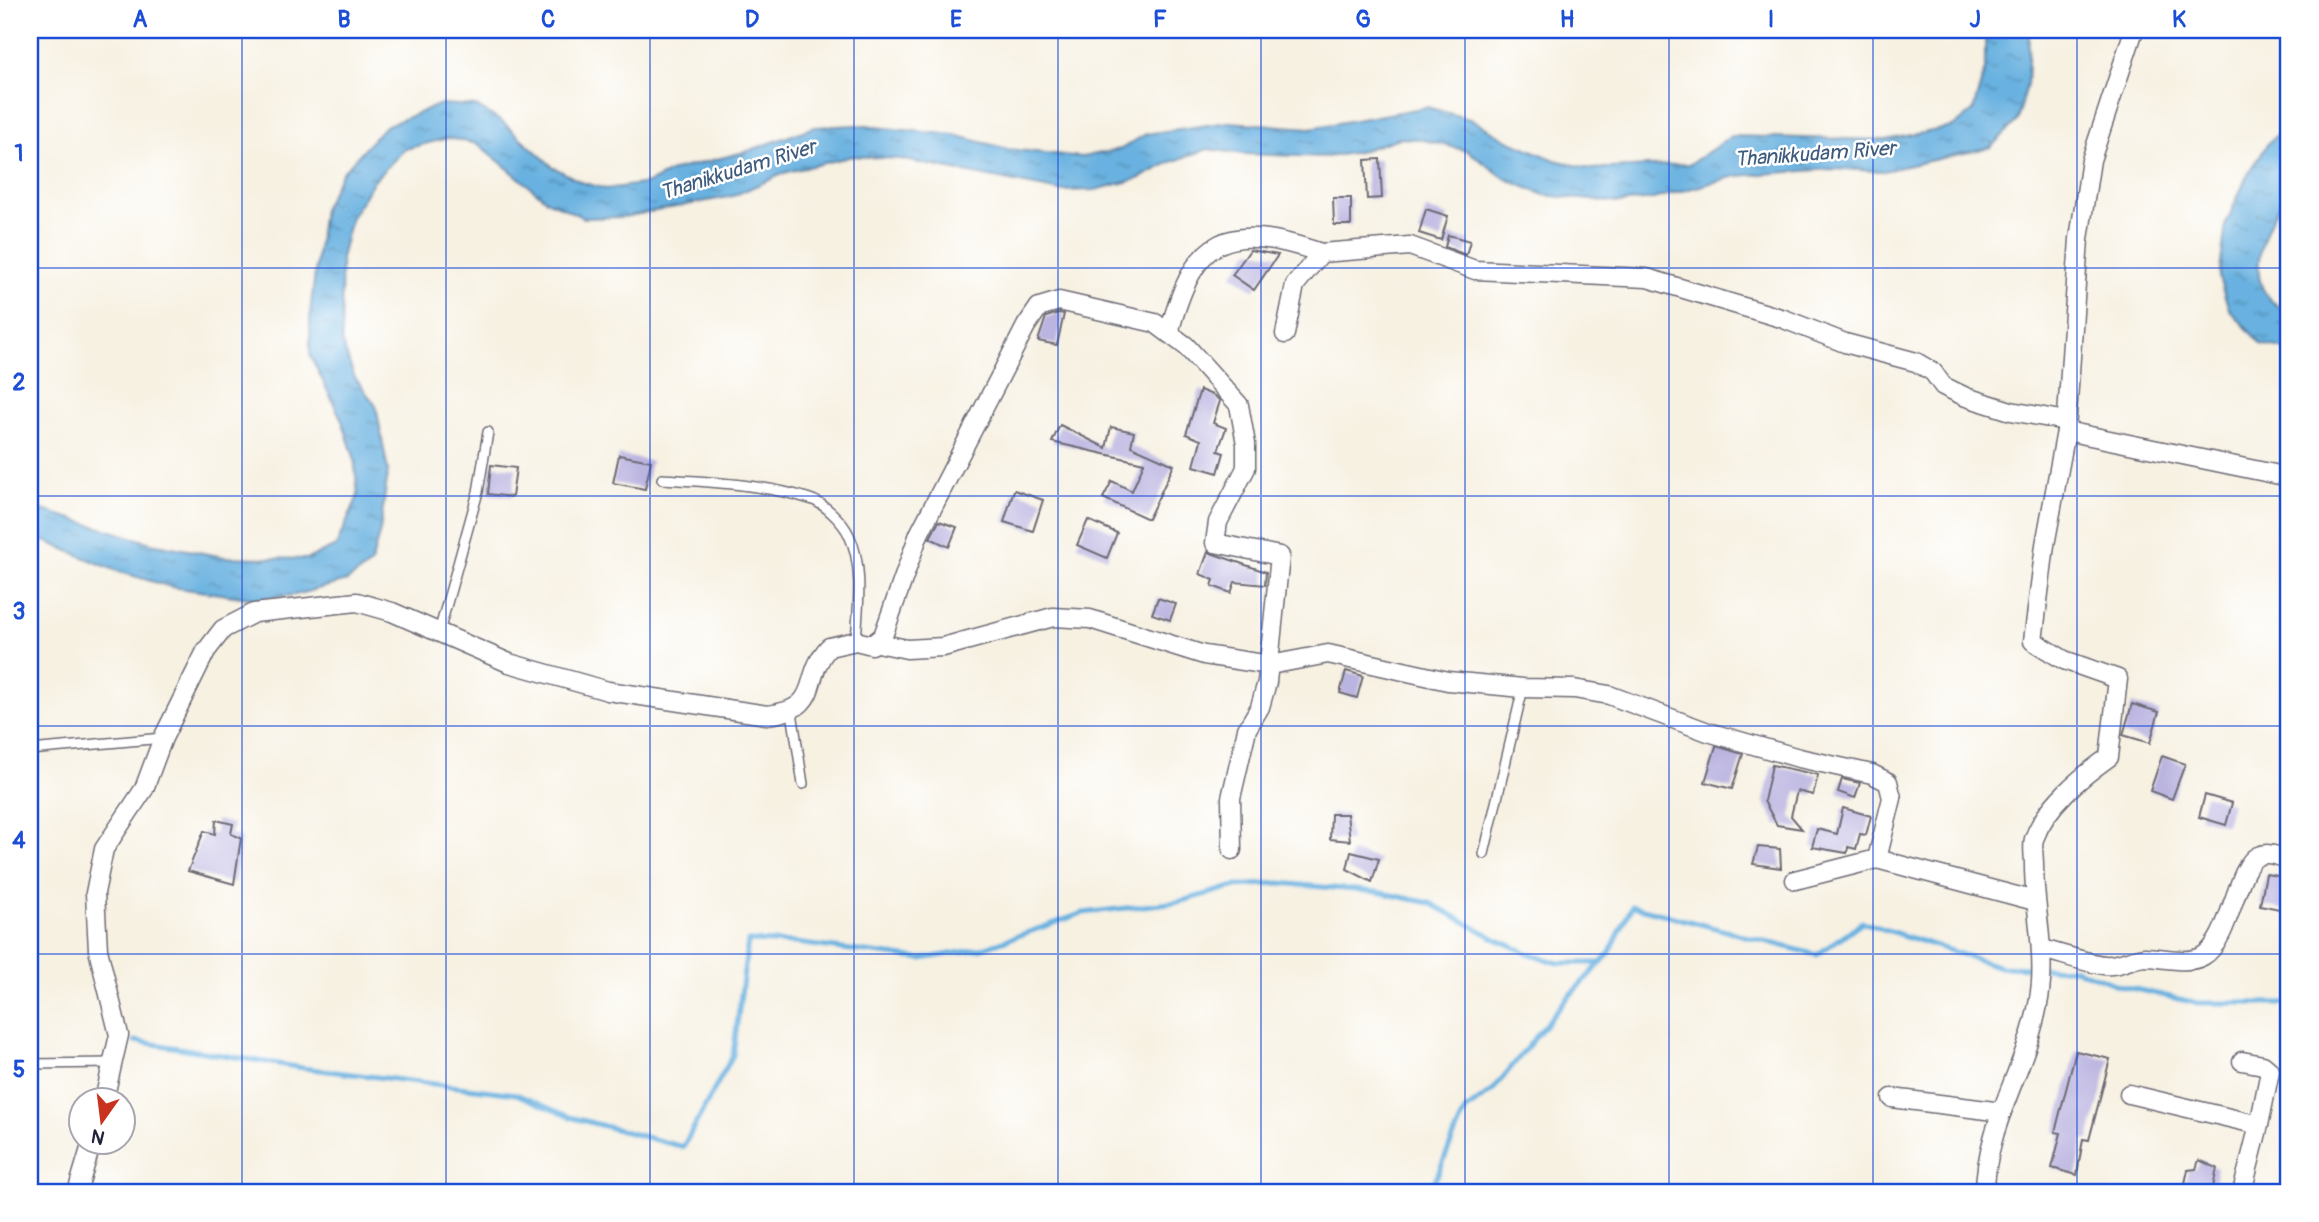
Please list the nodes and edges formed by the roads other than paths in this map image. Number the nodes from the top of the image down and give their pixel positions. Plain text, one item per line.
1 (2134, 30) edge
2 (1321, 253) junction
3 (1168, 333) junction
4 (1285, 334) dead end
5 (2066, 426) junction
6 (488, 432) dead end
7 (2289, 477) edge
8 (662, 478) dead end
9 (439, 632) junction
10 (856, 641) junction
11 (878, 643) junction
12 (1270, 665) junction
13 (1523, 688) junction
14 (792, 712) junction
15 (163, 737) junction
16 (30, 750) edge
17 (803, 784) dead end
18 (1232, 850) dead end
19 (1484, 854) dead end
20 (1877, 859) junction
21 (2289, 860) edge
22 (1795, 880) dead end
23 (2035, 901) junction
24 (2041, 956) junction
25 (2242, 1062) dead end
26 (114, 1063) junction
27 (30, 1064) edge
28 (108, 1086) edge
29 (2129, 1094) dead end
30 (1892, 1098) dead end
31 (2002, 1112) junction
32 (2259, 1125) junction
33 (88, 1156) edge
34 (77, 1192) edge
35 (1985, 1192) edge
36 (2242, 1192) edge

1 - 5 street
2 - 3 street
2 - 4 street
2 - 5 street
3 - 11 street
3 - 12 street
5 - 7 street
5 - 23 street
6 - 9 lane
8 - 10 lane
9 - 14 street
9 - 15 street
10 - 11 street
10 - 14 street
11 - 12 street
12 - 13 street
12 - 18 street
13 - 19 lane
13 - 20 street
14 - 17 lane
15 - 16 lane
15 - 26 street
20 - 22 street
20 - 23 street
21 - 24 street
23 - 24 street
24 - 31 street
25 - 32 street
26 - 27 lane
26 - 28 street
29 - 32 street
30 - 31 street
31 - 35 street
32 - 36 street
33 - 34 street

